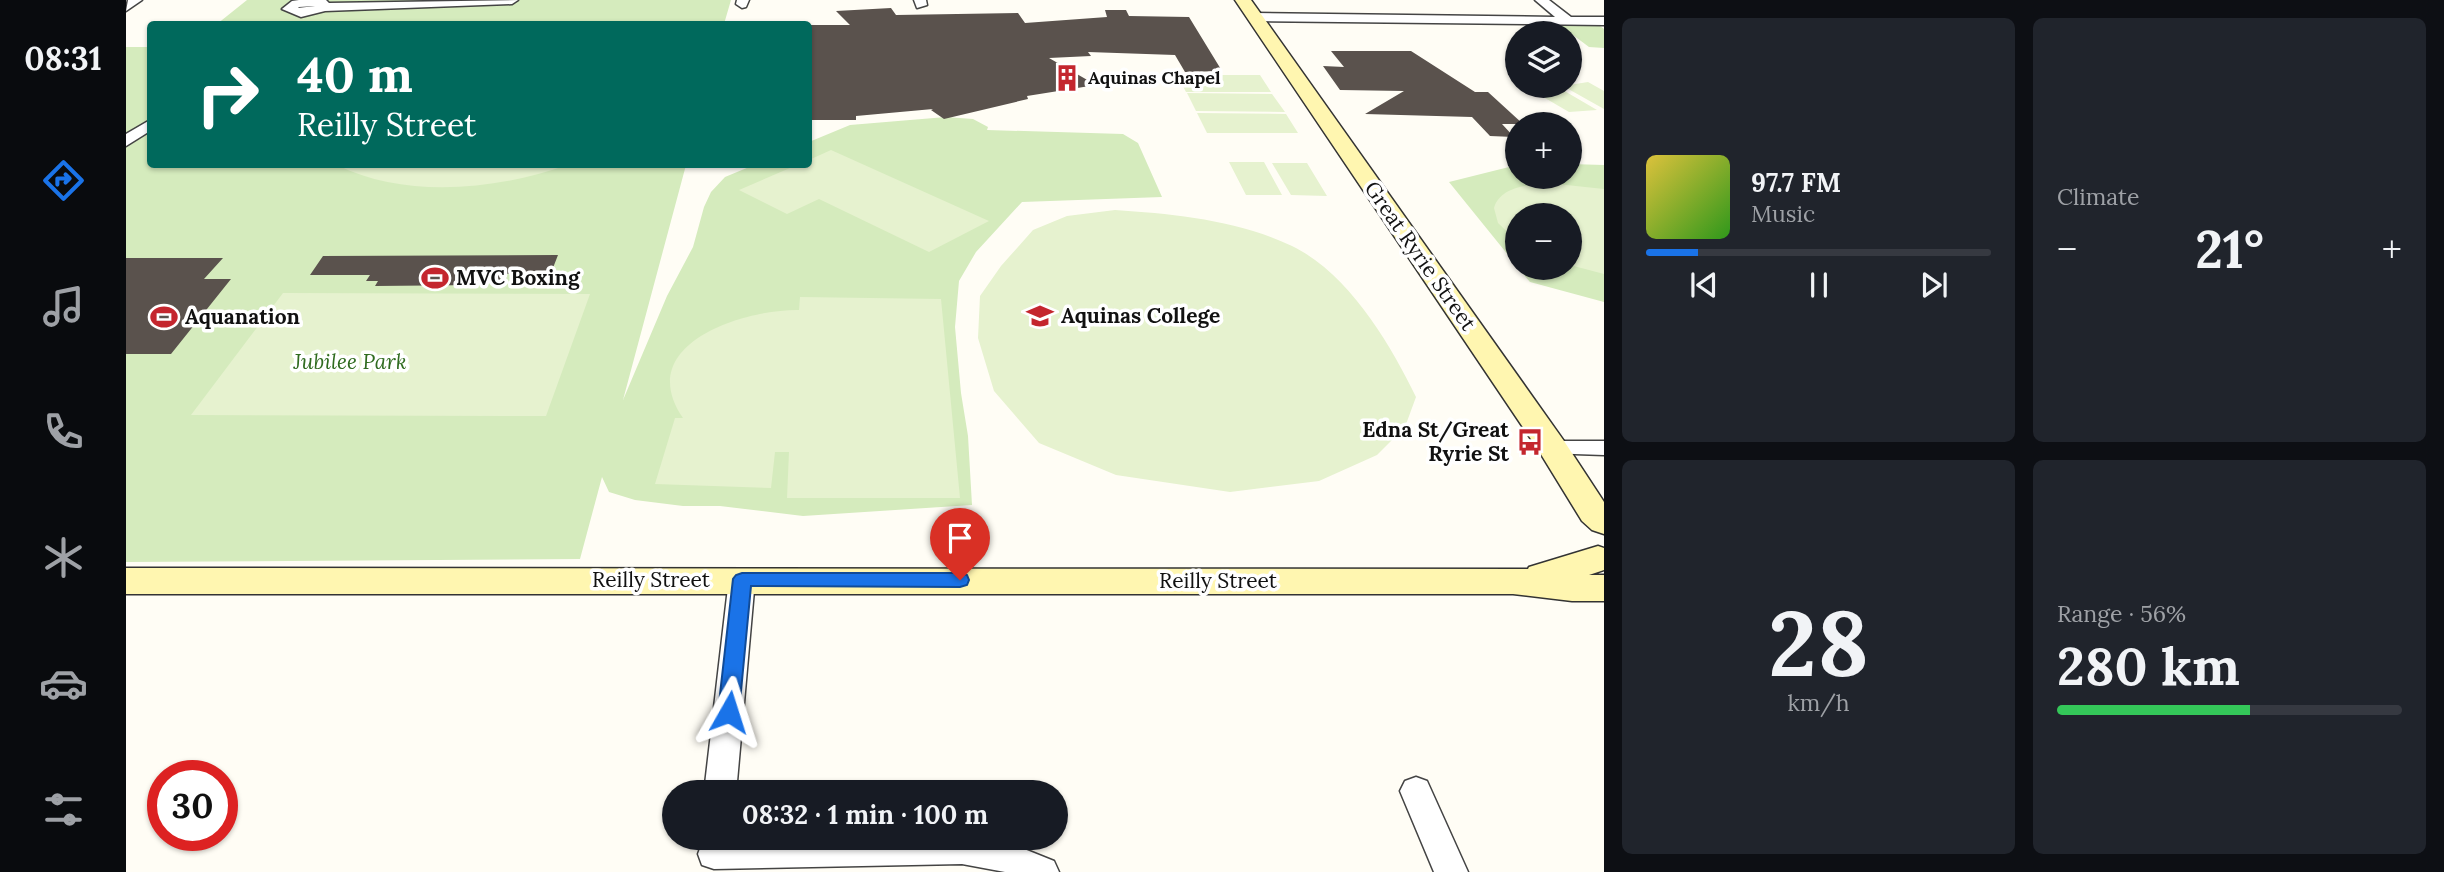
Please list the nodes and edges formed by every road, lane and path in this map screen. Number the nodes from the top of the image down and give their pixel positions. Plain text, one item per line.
1 (136, 0) edge
2 (512, 0) edge
3 (1541, 0) edge
4 (307, 5) edge
5 (126, 7) edge
6 (1249, 9) edge
7 (1567, 21) joint
8 (1582, 21) edge
9 (1604, 21) edge
10 (147, 127) edge
11 (126, 141) edge
12 (1553, 448) junction
13 (1604, 448) edge
14 (1602, 553) edge
15 (742, 579) junction
16 (126, 581) edge
17 (721, 780) edge
18 (1416, 791) dead end
19 (714, 855) edge
20 (1042, 872) edge
21 (1451, 872) edge

1 - 5 street
2 - 4 street
3 - 7 street
6 - 7 street
6 - 12 main road, Great Ryrie Street
8 - 9 street
10 - 11 street
12 - 13 street
12 - 14 main road, Great Ryrie Street
14 - 15 main road, Reilly Street
15 - 16 main road, Reilly Street
15 - 17 street
18 - 21 street
19 - 20 street

